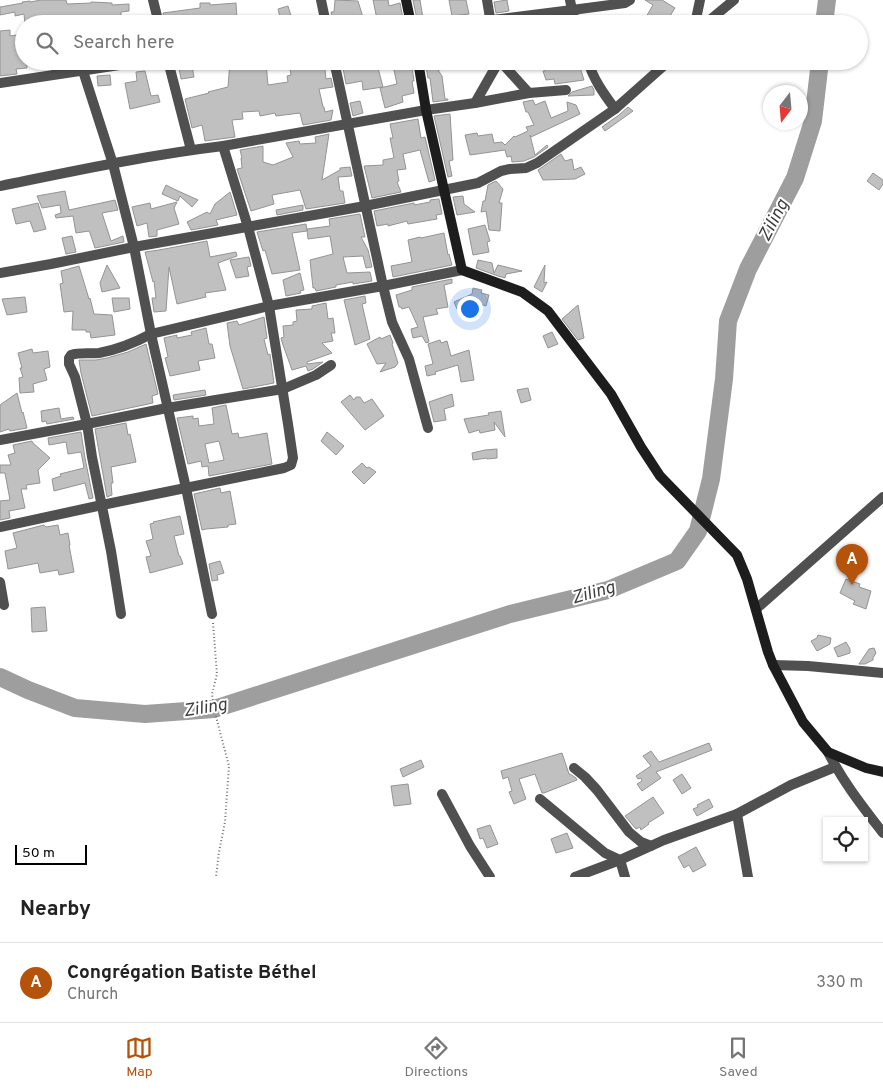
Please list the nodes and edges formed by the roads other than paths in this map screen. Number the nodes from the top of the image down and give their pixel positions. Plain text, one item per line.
1 (153, 0) edge
2 (322, 0) edge
3 (406, 0) edge
4 (487, 0) edge
5 (630, 0) edge
6 (700, 0) edge
7 (734, 0) edge
8 (571, 5) edge
9 (157, 15) edge
10 (324, 15) edge
11 (409, 15) edge
12 (490, 15) edge
13 (524, 15) edge
14 (697, 15) edge
15 (716, 15) edge
16 (89, 70) edge
17 (170, 70) edge
18 (336, 70) edge
19 (419, 70) edge
20 (495, 70) edge
21 (508, 70) edge
22 (590, 70) edge
23 (659, 70) edge
24 (83, 71) junction
25 (0, 82) edge
26 (566, 90) dead end
27 (529, 93) junction
28 (475, 103) junction
29 (615, 109) junction
30 (426, 110) junction
31 (348, 123) junction
32 (223, 146) junction
33 (191, 150) junction
34 (113, 164) junction
35 (0, 186) edge
36 (444, 190) junction
37 (365, 206) junction
38 (248, 227) junction
39 (134, 247) junction
40 (462, 270) junction
41 (0, 273) edge
42 (383, 286) junction
43 (269, 306) junction
44 (151, 334) junction
45 (331, 365) dead end
46 (283, 389) junction
47 (167, 408) junction
48 (87, 424) junction
49 (428, 428) dead end
50 (0, 440) edge
51 (186, 488) junction
52 (883, 497) edge
53 (102, 505) junction
54 (0, 527) edge
55 (0, 582) edge
56 (4, 605) dead end
57 (756, 609) junction
58 (121, 614) dead end
59 (212, 614) road end
60 (773, 665) junction
61 (883, 673) edge
62 (828, 752) junction
63 (835, 767) junction
64 (574, 768) dead end
65 (883, 772) edge
66 (442, 794) dead end
67 (540, 799) dead end
68 (737, 814) junction
69 (883, 833) edge
70 (651, 846) junction
71 (620, 860) junction
72 (490, 877) edge
73 (575, 877) edge
74 (625, 877) edge
75 (748, 877) edge

1 - 9 street
2 - 10 street
3 - 11 main road
4 - 12 street
5 - 8 street
6 - 14 street
7 - 15 street
8 - 13 street
16 - 24 street
17 - 33 street
18 - 31 street
19 - 30 main road
20 - 28 street
21 - 27 street
22 - 29 street
23 - 29 street
24 - 25 street
24 - 34 street
26 - 27 street
27 - 28 street
28 - 30 street
29 - 36 street
30 - 31 street
30 - 36 main road
31 - 32 street
31 - 37 street
32 - 33 street
32 - 38 street
33 - 34 street
34 - 35 street
34 - 39 street
36 - 37 street
36 - 40 main road
37 - 38 street
37 - 42 street
38 - 39 street
38 - 43 street
39 - 41 street
39 - 44 street
40 - 42 street
40 - 57 main road
42 - 43 street
42 - 49 street
43 - 44 street
43 - 46 street
44 - 47 street
44 - 48 street
45 - 46 street
46 - 47 street
46 - 51 street
47 - 48 street
47 - 51 street
48 - 50 street
48 - 53 street
51 - 53 street
51 - 59 street
52 - 57 street
53 - 54 street
53 - 58 street
55 - 56 street
57 - 60 main road
60 - 61 street
60 - 62 main road
62 - 63 street
62 - 65 main road
63 - 68 street
63 - 69 street
64 - 70 street
66 - 72 street
67 - 71 street
68 - 70 street
68 - 75 street
70 - 71 street
71 - 73 street
71 - 74 street

